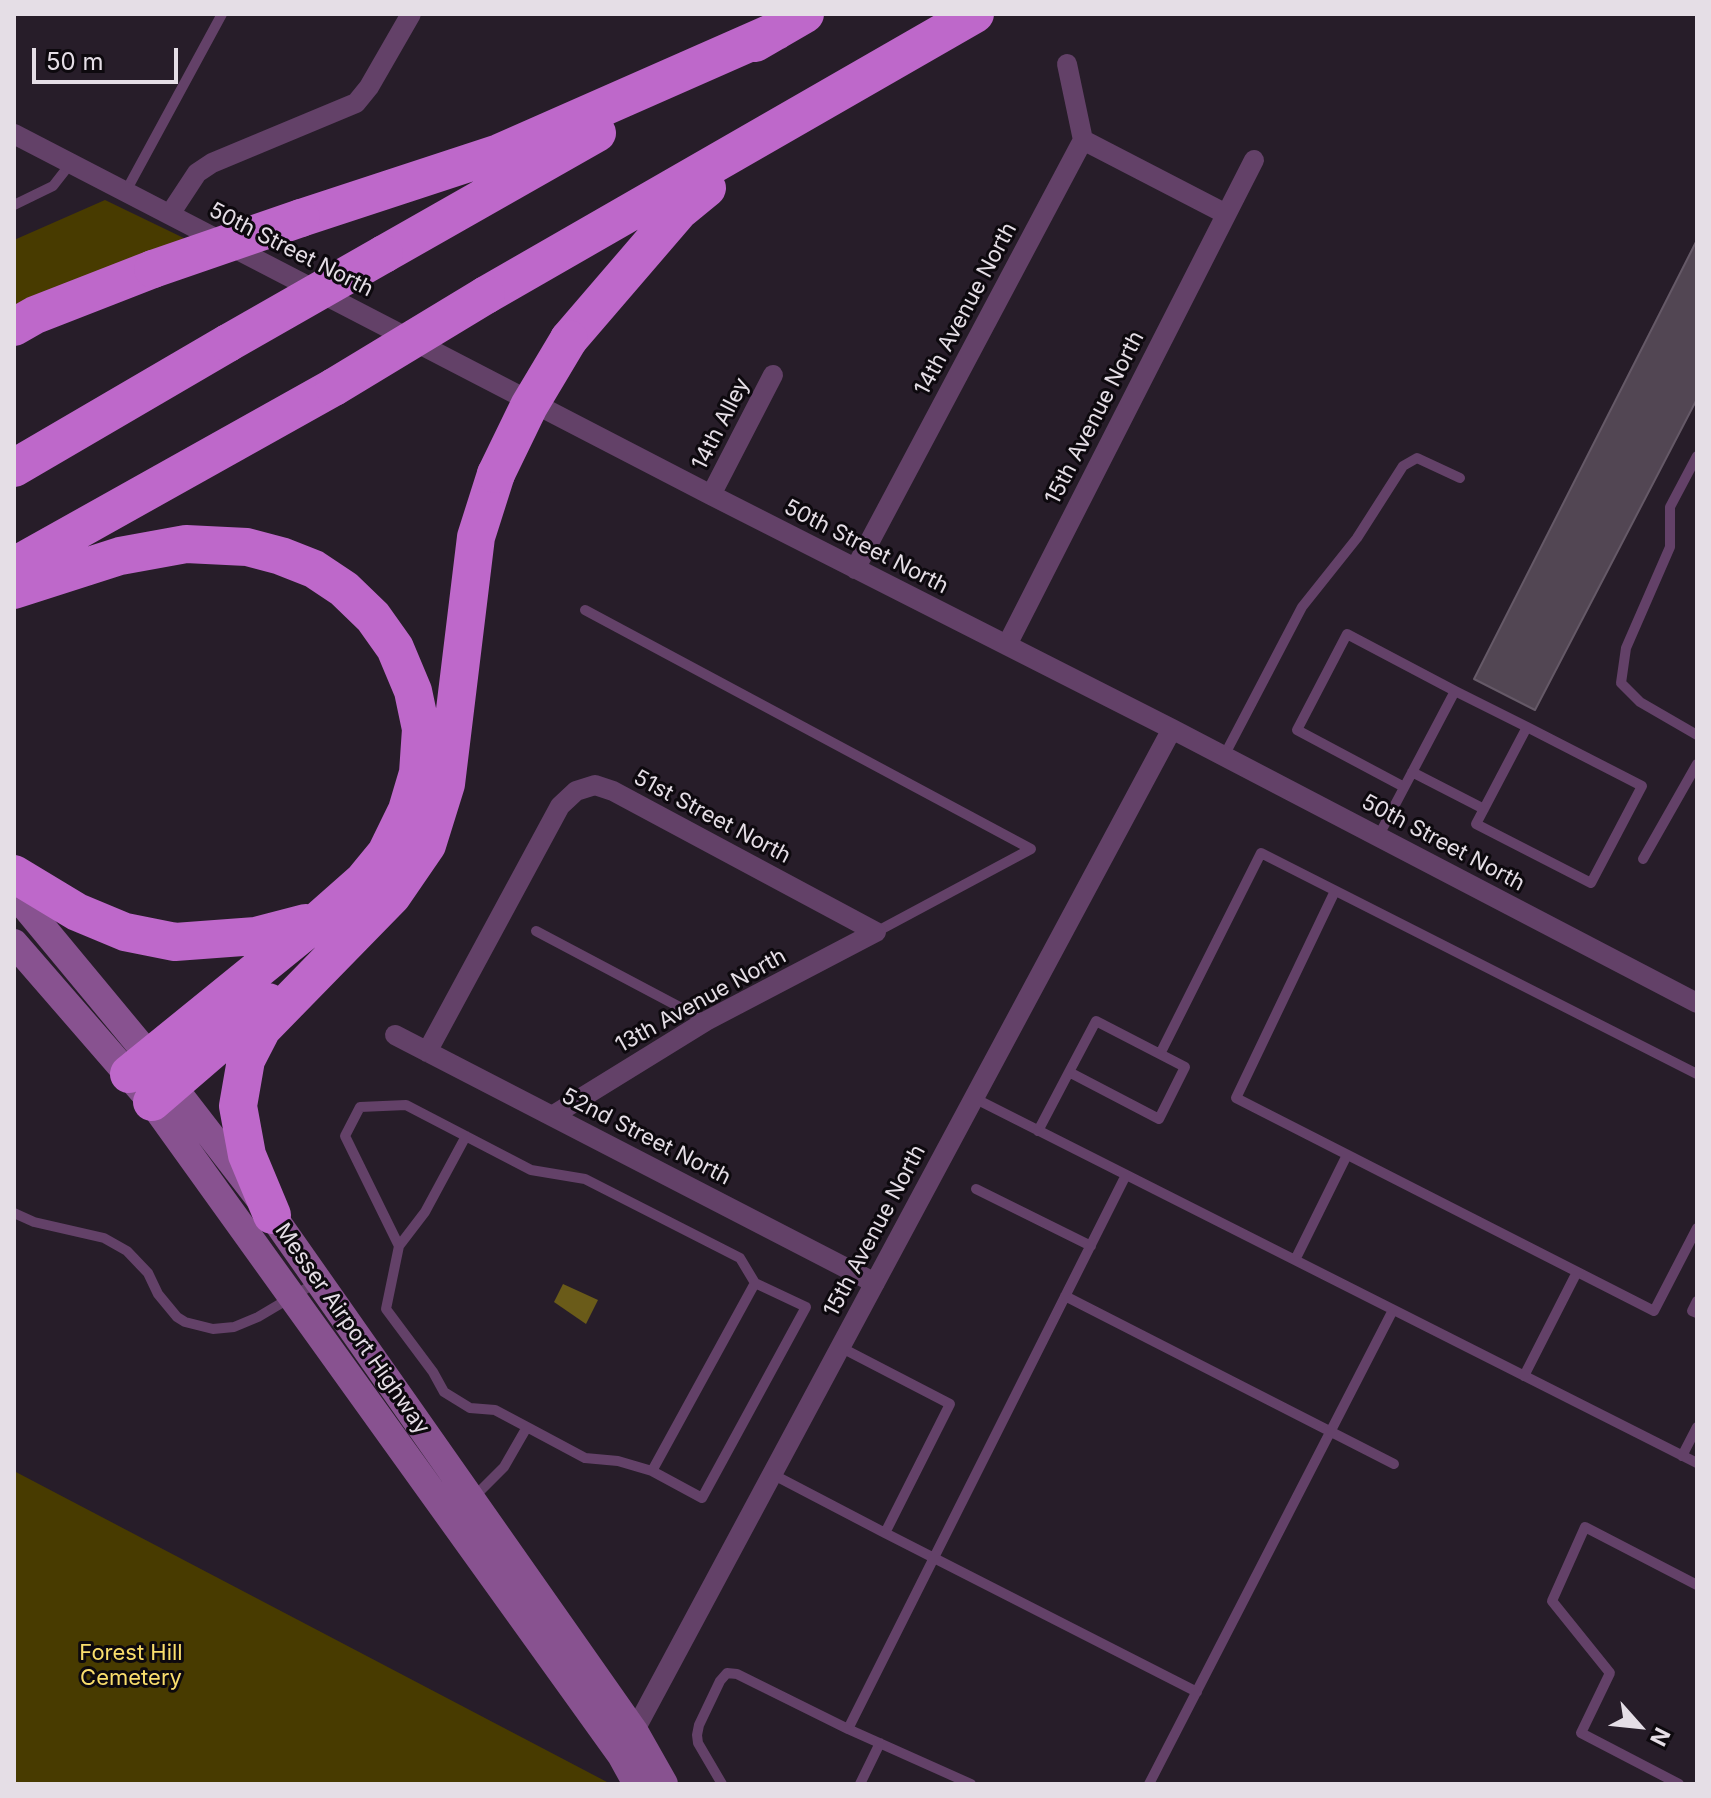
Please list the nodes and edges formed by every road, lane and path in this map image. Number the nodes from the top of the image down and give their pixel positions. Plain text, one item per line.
1 (222, 14) edge
2 (411, 14) edge
3 (975, 14) edge
4 (790, 23) edge
5 (1067, 64) dead end
6 (778, 129) junction
7 (14, 134) edge
8 (1083, 140) junction
9 (1254, 160) dead end
10 (71, 163) junction
11 (126, 191) junction
12 (14, 205) edge
13 (170, 214) junction
14 (1226, 214) junction
15 (14, 327) edge
16 (773, 375) dead end
17 (1697, 456) edge
18 (14, 468) edge
19 (1460, 478) dead end
20 (711, 495) junction
21 (14, 566) edge
22 (855, 569) junction
23 (14, 590) edge
24 (585, 610) dead end
25 (1007, 645) junction
26 (1455, 691) junction
27 (1527, 727) junction
28 (1172, 729) junction
29 (1697, 735) edge
30 (1224, 756) junction
31 (1697, 764) edge
32 (1412, 772) junction
33 (1404, 787) junction
34 (1484, 809) junction
35 (1378, 837) junction
36 (1643, 859) dead end
37 (14, 874) edge
38 (1335, 891) junction
39 (14, 893) edge
40 (392, 896) junction
41 (320, 919) junction
42 (536, 931) dead end
43 (876, 932) junction
44 (14, 943) edge
45 (1697, 1003) edge
46 (706, 1021) junction
47 (395, 1035) dead end
48 (427, 1052) junction
49 (1160, 1054) junction
50 (1069, 1072) junction
51 (1697, 1074) edge
52 (150, 1080) junction
53 (974, 1098) junction
54 (552, 1116) junction
55 (1038, 1131) junction
56 (466, 1136) junction
57 (1347, 1155) junction
58 (1126, 1175) junction
59 (976, 1189) dead end
60 (14, 1213) edge
61 (272, 1215) junction
62 (1697, 1228) edge
63 (399, 1246) junction
64 (1091, 1246) junction
65 (1295, 1260) junction
66 (1577, 1272) junction
67 (319, 1281) junction
68 (755, 1283) junction
69 (875, 1283) junction
70 (1065, 1296) junction
71 (293, 1298) junction
72 (1697, 1301) edge
73 (1393, 1310) junction
74 (1697, 1313) edge
75 (840, 1347) junction
76 (1524, 1376) junction
77 (527, 1427) junction
78 (1697, 1427) edge
79 (1330, 1432) junction
80 (1682, 1456) junction
81 (1697, 1463) edge
82 (1394, 1464) dead end
83 (652, 1471) junction
84 (772, 1474) junction
85 (472, 1499) junction
86 (451, 1519) junction
87 (885, 1533) junction
88 (934, 1558) junction
89 (1697, 1585) edge
90 (1197, 1692) junction
91 (848, 1729) junction
92 (627, 1743) junction
93 (880, 1743) junction
94 (637, 1784) edge
95 (664, 1784) edge
96 (722, 1784) edge
97 (860, 1784) edge
98 (971, 1784) edge
99 (1149, 1784) edge
100 (1679, 1784) edge

1 - 11 lane
2 - 13 street
3 - 6 highway
4 - 15 highway, bridge
4 - 18 highway, bridge
5 - 8 street
6 - 21 highway, bridge
6 - 40 highway, bridge
7 - 10 street, 50th Street North
8 - 14 street
8 - 22 street, 14th Avenue North
9 - 14 street, 15th Avenue North
10 - 11 street, 50th Street North
10 - 12 lane
11 - 13 street, 50th Street North
13 - 20 street, 50th Street North
14 - 25 street, 15th Avenue North
16 - 20 street, 14th Alley
17 - 29 lane
19 - 30 lane
20 - 22 street, 50th Street North
22 - 25 street, 50th Street North
23 - 41 highway
24 - 43 lane
25 - 28 street, 50th Street North
26 - 27 lane
26 - 32 lane
26 - 33 lane
27 - 34 lane
27 - 34 lane
28 - 30 street, 50th Street North
28 - 53 street, 15th Avenue North
30 - 35 street, 50th Street North
31 - 36 lane
32 - 33 lane
32 - 34 lane
33 - 35 lane
35 - 45 street, 50th Street North
37 - 41 highway
38 - 49 lane
38 - 51 lane
38 - 57 lane
39 - 52 main road, Messer Airport Highway
40 - 52 highway
40 - 61 highway
41 - 52 highway
42 - 46 lane
43 - 46 street, 13th Avenue North
43 - 48 street, 51st Street North
44 - 52 main road, Messer Airport Highway
46 - 54 street, 13th Avenue North
47 - 48 street, 52nd Street North
48 - 54 street, 52nd Street North
49 - 50 lane
49 - 50 lane
50 - 55 lane
52 - 61 main road, Messer Airport Highway
52 - 71 main road, Messer Airport Highway
53 - 55 lane
53 - 69 street, 15th Avenue North
54 - 69 street, 52nd Street North
55 - 58 lane
56 - 63 lane
56 - 63 lane
56 - 68 lane
57 - 65 lane
57 - 66 lane
58 - 64 lane
58 - 65 lane
59 - 64 lane
60 - 71 lane
61 - 67 main road, Messer Airport Highway
62 - 66 lane
63 - 77 lane
64 - 70 lane
65 - 73 lane
66 - 76 lane
67 - 71 lane
67 - 85 main road, Messer Airport Highway
68 - 83 lane
68 - 83 lane
69 - 75 street, 15th Avenue North
70 - 79 lane
70 - 88 lane
71 - 86 main road, Messer Airport Highway
72 - 74 lane
73 - 76 lane
73 - 79 lane
75 - 84 street, 15th Avenue North
75 - 87 lane
76 - 80 lane
77 - 83 lane
77 - 85 lane
78 - 80 lane
79 - 82 lane
79 - 90 lane
80 - 81 lane
84 - 87 lane
84 - 92 street, 15th Avenue North
85 - 86 lane
85 - 92 main road, Messer Airport Highway
86 - 92 main road, Messer Airport Highway
87 - 88 lane
88 - 90 lane
88 - 91 lane
89 - 100 lane
90 - 99 lane
91 - 93 lane
91 - 96 lane
92 - 94 main road, Messer Airport Highway
92 - 95 main road, Messer Airport Highway
93 - 97 lane
93 - 98 lane

